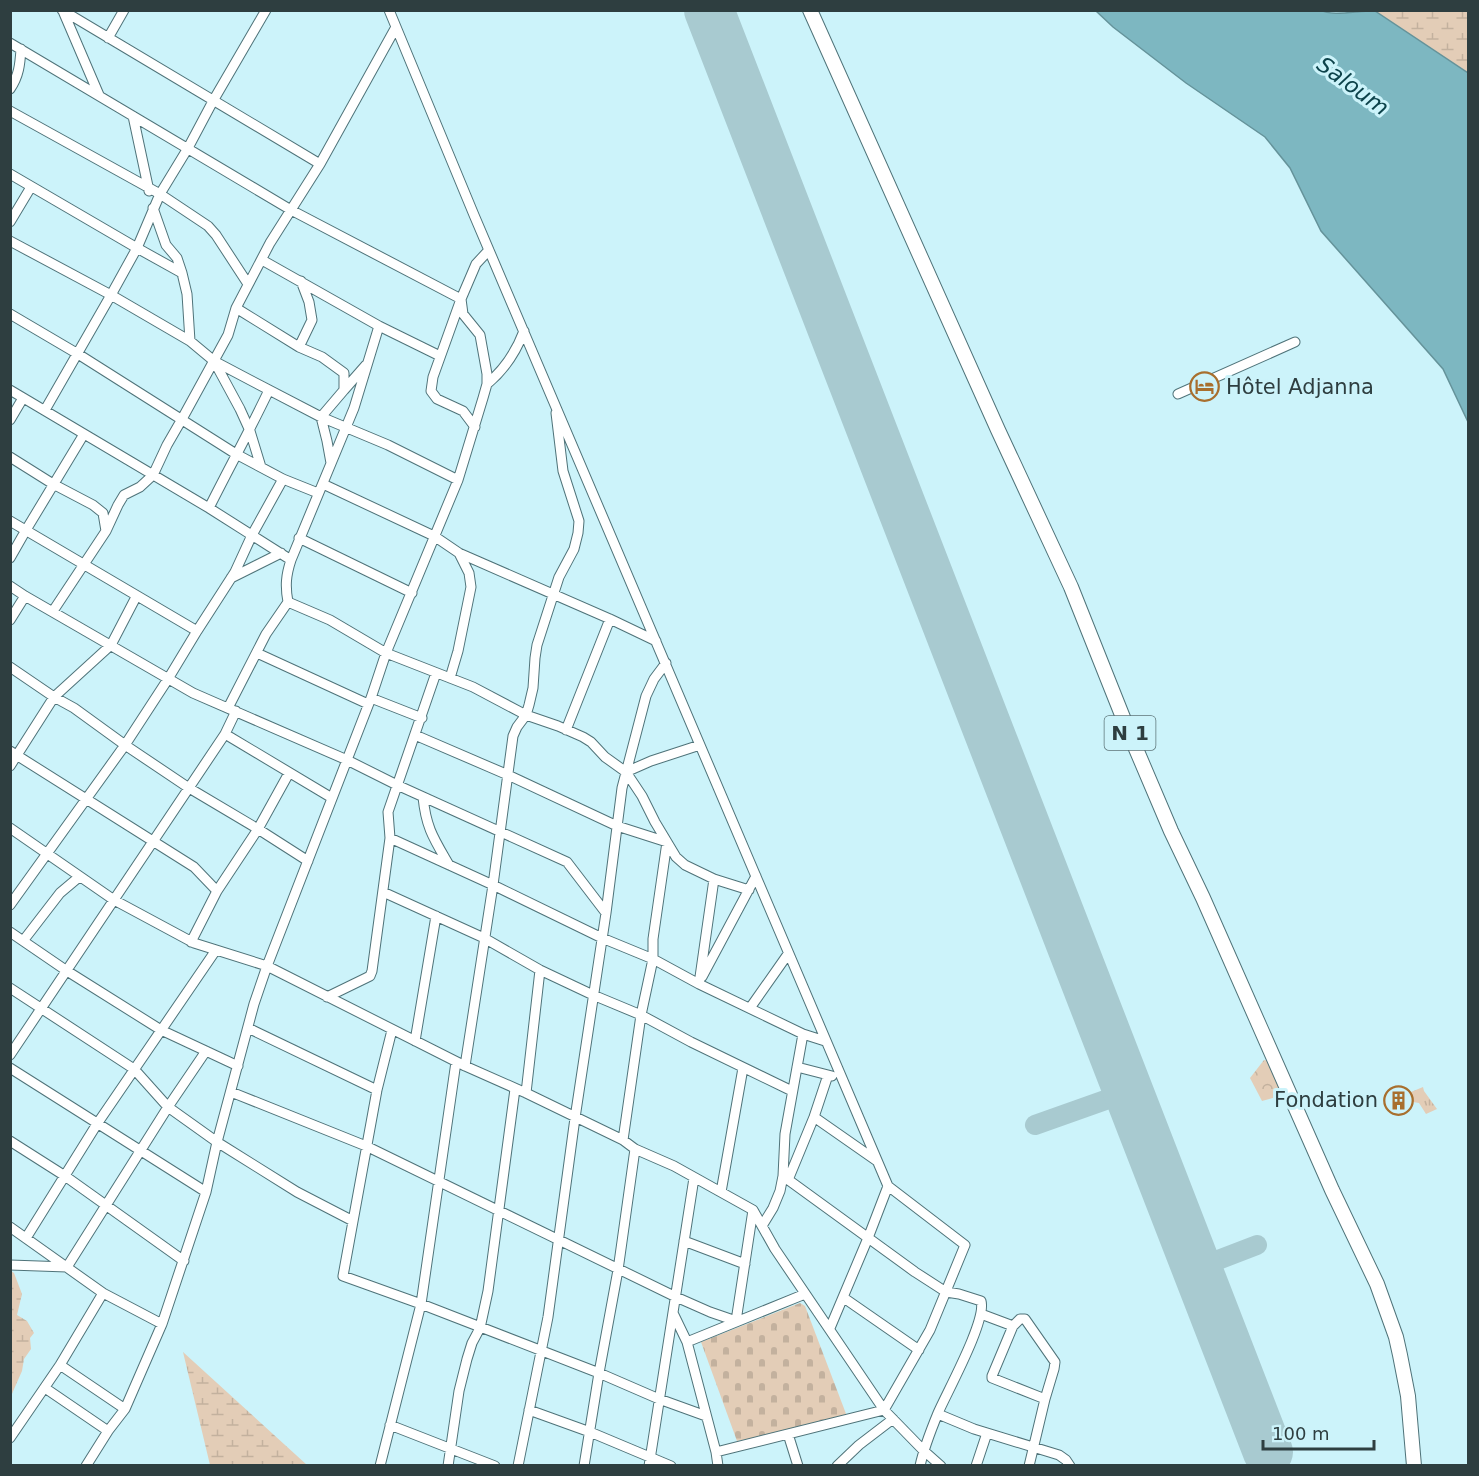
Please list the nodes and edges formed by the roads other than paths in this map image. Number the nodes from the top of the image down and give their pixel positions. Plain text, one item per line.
1 (124, 10) edge
2 (266, 10) edge
3 (389, 10) edge
4 (810, 10) edge
5 (62, 11) edge
6 (396, 27) junction
7 (108, 38) junction
8 (10, 43) edge
9 (21, 49) junction
10 (10, 89) edge
11 (99, 96) junction
12 (213, 101) junction
13 (10, 111) edge
14 (133, 116) junction
15 (188, 148) junction
16 (320, 164) junction
17 (10, 174) edge
18 (31, 187) junction
19 (149, 188) junction
20 (160, 194) junction
21 (153, 209) junction
22 (291, 210) junction
23 (10, 222) edge
24 (10, 241) edge
25 (137, 248) junction
26 (489, 250) junction
27 (262, 260) junction
28 (182, 273) junction
29 (301, 281) junction
30 (248, 284) junction
31 (111, 295) junction
32 (461, 299) junction
33 (236, 308) junction
34 (10, 314) edge
35 (380, 326) junction
36 (524, 331) junction
37 (190, 340) junction
38 (1295, 342) dead end
39 (299, 347) junction
40 (78, 354) junction
41 (440, 356) junction
42 (214, 361) junction
43 (368, 362) junction
44 (487, 384) junction
45 (10, 390) edge
46 (269, 390) junction
47 (344, 390) junction
48 (1178, 394) dead end
49 (23, 398) junction
50 (554, 401) junction
51 (45, 410) junction
52 (321, 417) junction
53 (182, 419) junction
54 (10, 420) edge
55 (346, 427) junction
56 (475, 427) junction
57 (250, 431) junction
58 (84, 434) junction
59 (236, 453) junction
60 (10, 457) edge
61 (331, 464) junction
62 (261, 467) junction
63 (153, 476) junction
64 (283, 479) junction
65 (458, 480) junction
66 (53, 484) junction
67 (320, 489) junction
68 (209, 508) junction
69 (10, 521) edge
70 (26, 530) junction
71 (106, 531) junction
72 (252, 535) junction
73 (434, 536) junction
74 (299, 538) junction
75 (280, 553) junction
76 (459, 553) junction
77 (10, 558) edge
78 (291, 560) junction
79 (83, 564) junction
80 (231, 578) junction
81 (10, 586) edge
82 (412, 592) junction
83 (554, 595) junction
84 (25, 596) junction
85 (136, 597) junction
86 (288, 602) junction
87 (52, 611) junction
88 (610, 619) junction
89 (10, 620) edge
90 (197, 631) junction
91 (656, 641) junction
92 (111, 645) junction
93 (257, 653) junction
94 (386, 653) junction
95 (666, 663) junction
96 (10, 667) edge
97 (436, 673) junction
98 (450, 678) junction
99 (168, 679) junction
100 (54, 697) junction
101 (370, 701) junction
102 (232, 710) junction
103 (526, 715) junction
104 (422, 718) junction
105 (566, 730) junction
106 (225, 734) junction
107 (416, 735) junction
108 (125, 745) junction
109 (700, 745) junction
110 (14, 754) edge
111 (347, 760) junction
112 (10, 766) edge
113 (626, 772) junction
114 (289, 773) junction
115 (508, 775) junction
116 (397, 785) junction
117 (189, 788) junction
118 (423, 796) junction
119 (332, 798) junction
120 (87, 799) junction
121 (617, 826) junction
122 (10, 828) edge
123 (258, 829) junction
124 (500, 831) junction
125 (390, 838) junction
126 (154, 842) junction
127 (667, 842) junction
128 (47, 854) junction
129 (308, 861) junction
130 (449, 865) junction
131 (756, 876) junction
132 (79, 877) junction
133 (714, 879) junction
134 (493, 885) junction
135 (749, 890) junction
136 (217, 891) junction
137 (383, 892) junction
138 (114, 900) junction
139 (10, 905) edge
140 (606, 914) junction
141 (436, 916) junction
142 (10, 932) edge
143 (484, 938) junction
144 (602, 938) junction
145 (23, 941) junction
146 (191, 942) junction
147 (216, 950) junction
148 (789, 954) junction
149 (653, 959) junction
150 (267, 966) junction
151 (540, 970) junction
152 (67, 971) junction
153 (699, 984) junction
154 (10, 988) edge
155 (593, 995) junction
156 (327, 997) junction
157 (42, 1008) junction
158 (750, 1008) junction
159 (641, 1015) junction
160 (248, 1028) junction
161 (161, 1030) junction
162 (392, 1030) junction
163 (803, 1034) junction
164 (415, 1041) junction
165 (825, 1041) junction
166 (206, 1051) junction
167 (10, 1055) edge
168 (460, 1064) junction
169 (238, 1066) junction
170 (797, 1067) junction
171 (10, 1068) edge
172 (743, 1068) junction
173 (134, 1070) junction
174 (828, 1075) junction
175 (842, 1079) junction
176 (515, 1089) junction
177 (377, 1090) junction
178 (792, 1091) junction
179 (231, 1092) junction
180 (526, 1094) junction
181 (168, 1107) junction
182 (814, 1117) junction
183 (575, 1118) junction
184 (97, 1124) junction
185 (623, 1140) junction
186 (10, 1141) edge
187 (217, 1142) junction
188 (366, 1146) junction
189 (635, 1149) junction
190 (141, 1152) junction
191 (877, 1161) junction
192 (65, 1176) junction
193 (694, 1178) junction
194 (786, 1178) junction
195 (439, 1181) junction
196 (888, 1186) junction
197 (207, 1192) junction
198 (721, 1192) junction
199 (106, 1206) junction
200 (753, 1210) junction
201 (500, 1211) junction
202 (354, 1221) junction
203 (762, 1226) junction
204 (10, 1227) edge
205 (26, 1238) junction
206 (868, 1238) junction
207 (558, 1240) junction
208 (684, 1240) junction
209 (184, 1261) junction
210 (10, 1264) edge
211 (745, 1264) junction
212 (67, 1267) junction
213 (618, 1270) junction
214 (946, 1292) junction
215 (103, 1293) junction
216 (805, 1294) junction
217 (676, 1297) junction
218 (843, 1298) junction
219 (421, 1304) junction
220 (673, 1313) junction
221 (981, 1314) junction
222 (736, 1321) junction
223 (162, 1324) junction
224 (1013, 1326) junction
225 (480, 1328) junction
226 (830, 1328) junction
227 (687, 1342) junction
228 (920, 1350) junction
229 (540, 1351) junction
230 (60, 1365) junction
231 (599, 1373) junction
232 (45, 1388) junction
233 (659, 1399) junction
234 (1045, 1399) junction
235 (125, 1409) junction
236 (529, 1410) junction
237 (884, 1410) junction
238 (938, 1414) junction
239 (706, 1416) junction
240 (893, 1419) junction
241 (390, 1425) junction
242 (108, 1431) junction
243 (590, 1432) junction
244 (987, 1433) junction
245 (788, 1434) junction
246 (10, 1438) edge
247 (1033, 1447) junction
248 (450, 1448) junction
249 (923, 1450) junction
250 (716, 1452) junction
251 (650, 1461) edge
252 (86, 1466) edge
253 (381, 1466) edge
254 (448, 1466) edge
255 (495, 1466) edge
256 (518, 1466) edge
257 (584, 1466) edge
258 (671, 1466) edge
259 (718, 1466) edge
260 (798, 1466) edge
261 (837, 1466) edge
262 (920, 1466) edge
263 (941, 1466) edge
264 (976, 1466) edge
265 (1029, 1466) edge
266 (1070, 1466) edge
267 (1414, 1466) edge

1 - 7 street
2 - 12 street
3 - 6 street
4 - 267 highway, N 1
5 - 7 street
5 - 11 street
6 - 16 street
6 - 26 street
7 - 12 street
8 - 9 street
9 - 10 street
9 - 11 street
11 - 14 street
12 - 15 street
12 - 16 street
13 - 19 street
14 - 15 street
14 - 19 street
15 - 20 street
15 - 22 street
16 - 22 street
17 - 18 street
18 - 23 street
18 - 25 street
19 - 20 street
19 - 21 street
20 - 21 street
20 - 30 street
21 - 25 street
21 - 28 street
22 - 27 street
22 - 32 street
24 - 31 street
25 - 28 street
25 - 31 street
26 - 32 street
26 - 36 street
27 - 29 street
27 - 30 street
28 - 37 street
29 - 35 street
29 - 39 street
30 - 33 street
31 - 37 street
31 - 40 street
32 - 41 street
32 - 44 street
33 - 39 street
33 - 42 street
34 - 40 street
35 - 41 street
35 - 43 street
36 - 44 street
36 - 50 street
37 - 42 street
38 - 48 street
39 - 47 street
40 - 51 street
40 - 53 street
41 - 56 street
42 - 46 street
42 - 53 street
42 - 57 street
43 - 47 street
43 - 55 street
44 - 56 street
45 - 49 street
46 - 52 street
46 - 57 street
47 - 52 street
49 - 51 street
49 - 54 street
50 - 83 street
50 - 91 street
51 - 58 street
52 - 55 street
52 - 61 street
53 - 59 street
53 - 63 street
55 - 61 street
55 - 65 street
56 - 65 street
57 - 59 street
57 - 62 street
58 - 63 street
58 - 66 street
59 - 62 street
59 - 68 street
60 - 66 street
61 - 67 street
62 - 64 street
63 - 68 street
63 - 71 street
64 - 67 street
64 - 72 street
65 - 73 street
66 - 70 street
66 - 71 street
67 - 73 street
67 - 74 street
68 - 72 street
69 - 70 street
70 - 77 street
70 - 79 street
71 - 79 street
72 - 75 street
72 - 80 street
73 - 76 street
73 - 82 street
74 - 78 street
74 - 82 street
75 - 78 street
75 - 80 street
76 - 83 street
76 - 98 street
78 - 86 street
79 - 85 street
79 - 87 street
80 - 90 street
81 - 84 street
82 - 94 street
83 - 88 street
83 - 103 street
84 - 87 street
84 - 89 street
85 - 90 street
85 - 92 street
86 - 93 street
86 - 94 street
87 - 92 street
88 - 91 street
88 - 105 street
90 - 99 street
91 - 95 street
92 - 99 street
92 - 100 street
93 - 101 street
93 - 102 street
94 - 97 street
94 - 101 street
95 - 109 street
95 - 113 street
96 - 100 street
97 - 98 street
97 - 104 street
98 - 103 street
99 - 102 street
99 - 108 street
100 - 108 street
100 - 110 street
101 - 104 street
101 - 111 street
102 - 106 street
102 - 111 street
103 - 105 street
103 - 115 street
104 - 107 street
105 - 113 street
106 - 114 street
106 - 117 street
107 - 115 street
107 - 116 street
108 - 117 street
108 - 120 street
109 - 113 street
109 - 131 street
110 - 112 street
110 - 120 street
111 - 116 street
111 - 119 street
113 - 121 street
113 - 127 street
114 - 119 street
114 - 123 street
115 - 121 street
115 - 124 street
116 - 118 street
116 - 125 street
117 - 123 street
117 - 126 street
118 - 124 street
118 - 130 street
119 - 129 street
120 - 126 street
120 - 128 street
121 - 127 street
121 - 140 street
122 - 128 street
123 - 129 street
123 - 136 street
124 - 134 street
124 - 140 street
125 - 130 street
125 - 137 street
126 - 136 street
126 - 138 street
127 - 133 street
127 - 149 street
128 - 132 street
128 - 139 street
129 - 150 street
130 - 134 street
131 - 135 street
131 - 148 street
132 - 138 street
132 - 145 street
133 - 135 street
133 - 153 street
134 - 143 street
134 - 144 street
135 - 153 street
136 - 146 street
137 - 141 street
137 - 156 street
138 - 146 street
138 - 152 street
140 - 144 street
141 - 143 street
141 - 164 street
142 - 145 street
143 - 151 street
143 - 168 street
144 - 149 street
144 - 155 street
145 - 152 street
146 - 147 street
147 - 150 street
147 - 161 street
148 - 158 street
148 - 165 street
149 - 153 street
149 - 159 street
150 - 156 street
150 - 160 street
151 - 155 street
151 - 180 street
152 - 157 street
152 - 161 street
153 - 158 street
154 - 157 street
155 - 159 street
155 - 183 street
156 - 162 street
157 - 167 street
157 - 173 street
158 - 163 street
159 - 172 street
159 - 185 street
160 - 169 street
160 - 177 street
161 - 166 street
161 - 173 street
162 - 164 street
162 - 177 street
163 - 165 street
163 - 170 street
164 - 168 street
165 - 175 street
166 - 169 street
166 - 181 street
168 - 176 street
168 - 195 street
169 - 179 street
170 - 174 street
170 - 178 street
171 - 184 street
172 - 178 street
172 - 198 street
173 - 181 street
173 - 184 street
174 - 175 street
174 - 182 street
175 - 191 street
176 - 180 street
176 - 201 street
177 - 188 street
178 - 194 street
179 - 187 street
179 - 188 street
180 - 183 street
181 - 187 street
181 - 190 street
182 - 191 street
182 - 194 street
183 - 185 street
183 - 207 street
184 - 190 street
184 - 192 street
185 - 189 street
186 - 192 street
187 - 197 street
187 - 202 street
188 - 195 street
188 - 202 street
189 - 193 street
189 - 213 street
190 - 197 street
190 - 199 street
191 - 196 street
192 - 199 street
192 - 205 street
193 - 198 street
193 - 208 street
194 - 203 street
194 - 206 street
195 - 201 street
195 - 219 street
196 - 206 street
196 - 214 street
197 - 209 street
198 - 200 street
199 - 209 street
199 - 212 street
200 - 203 street
200 - 211 street
201 - 207 street
201 - 225 street
202 - 219 street
203 - 216 street
204 - 205 street
205 - 212 street
206 - 214 street
206 - 218 street
207 - 213 street
207 - 229 street
208 - 211 street
208 - 217 street
209 - 223 street
210 - 212 street
211 - 222 street
212 - 215 street
213 - 217 street
213 - 231 street
214 - 221 street
214 - 228 street
215 - 223 street
215 - 230 street
216 - 222 street
216 - 226 street
217 - 220 street
217 - 222 street
218 - 226 street
218 - 228 street
219 - 225 street
219 - 241 street
220 - 227 street
220 - 233 street
221 - 224 street
221 - 238 street
222 - 227 street
223 - 235 street
224 - 234 street
224 - 234 street
225 - 229 street
225 - 248 street
226 - 237 street
227 - 239 street
228 - 237 street
229 - 231 street
229 - 236 street
230 - 232 street
230 - 235 street
231 - 233 street
231 - 243 street
232 - 242 street
232 - 246 street
233 - 239 street
233 - 251 street
234 - 247 street
235 - 242 street
236 - 243 street
236 - 256 street
237 - 240 street
237 - 245 street
238 - 244 street
238 - 249 street
239 - 250 street
240 - 249 street
240 - 261 street
241 - 248 street
241 - 253 street
242 - 252 street
243 - 251 street
243 - 257 street
244 - 247 street
244 - 264 street
245 - 250 street
245 - 260 street
247 - 265 street
247 - 266 street
248 - 254 street
248 - 255 street
249 - 262 street
249 - 263 street
250 - 259 street
251 - 258 street

